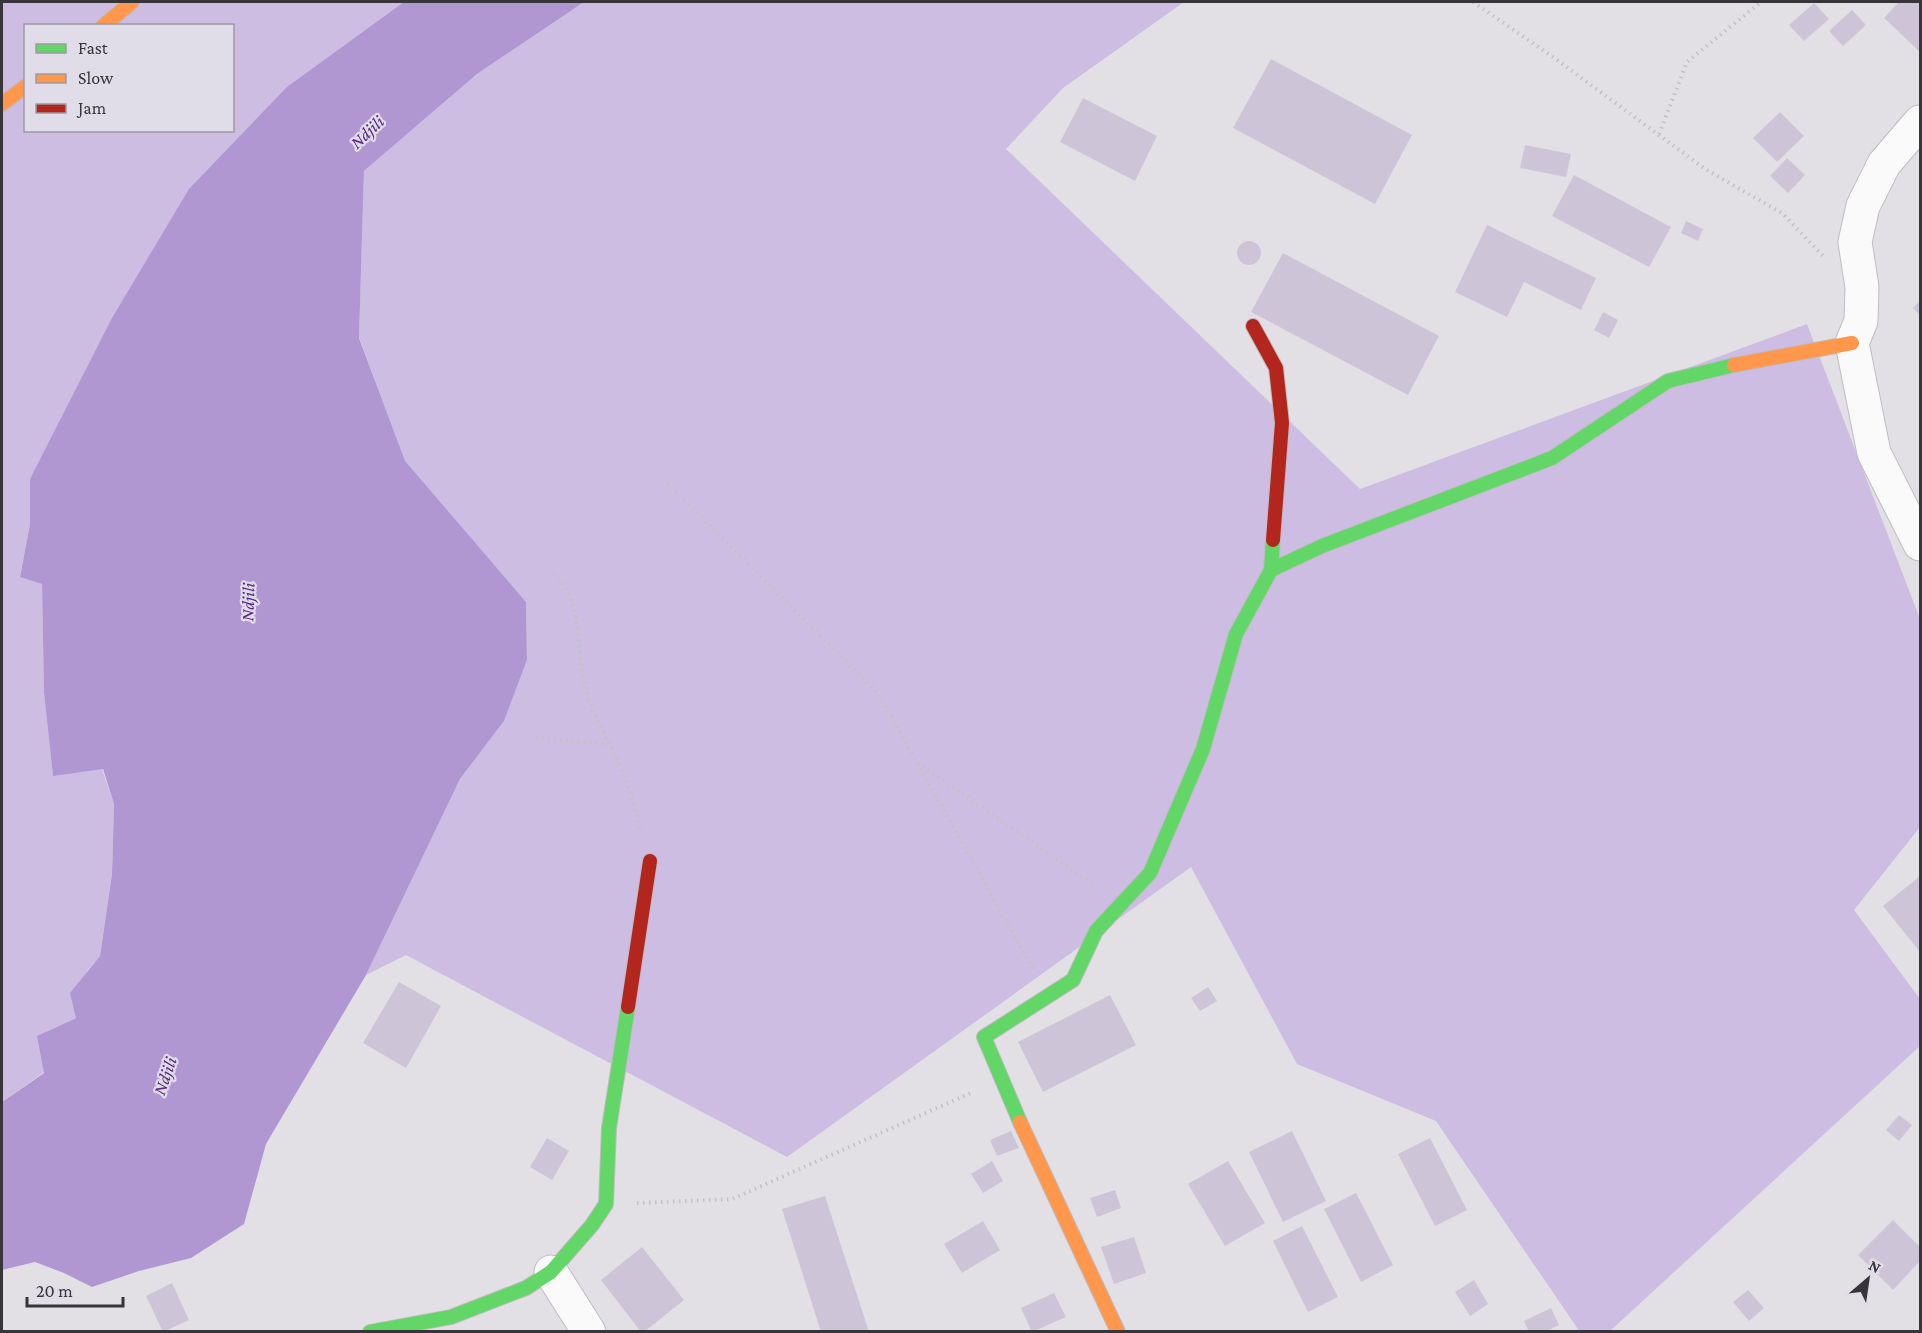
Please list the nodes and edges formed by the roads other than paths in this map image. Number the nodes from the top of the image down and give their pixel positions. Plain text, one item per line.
1 (132, 2) edge
2 (105, 24) edge
3 (24, 88) edge
4 (2, 104) edge
5 (1920, 122) edge
6 (1253, 326) dead end
7 (1852, 343) junction
8 (1920, 543) edge
9 (1271, 570) junction
10 (650, 861) road end
11 (551, 1272) junction
12 (370, 1332) edge
13 (589, 1332) edge
14 (1118, 1332) edge

1 - 2 street
3 - 4 street
5 - 7 street
6 - 9 street
7 - 8 street
7 - 9 street
9 - 14 street
10 - 11 street
11 - 12 street
11 - 13 street

